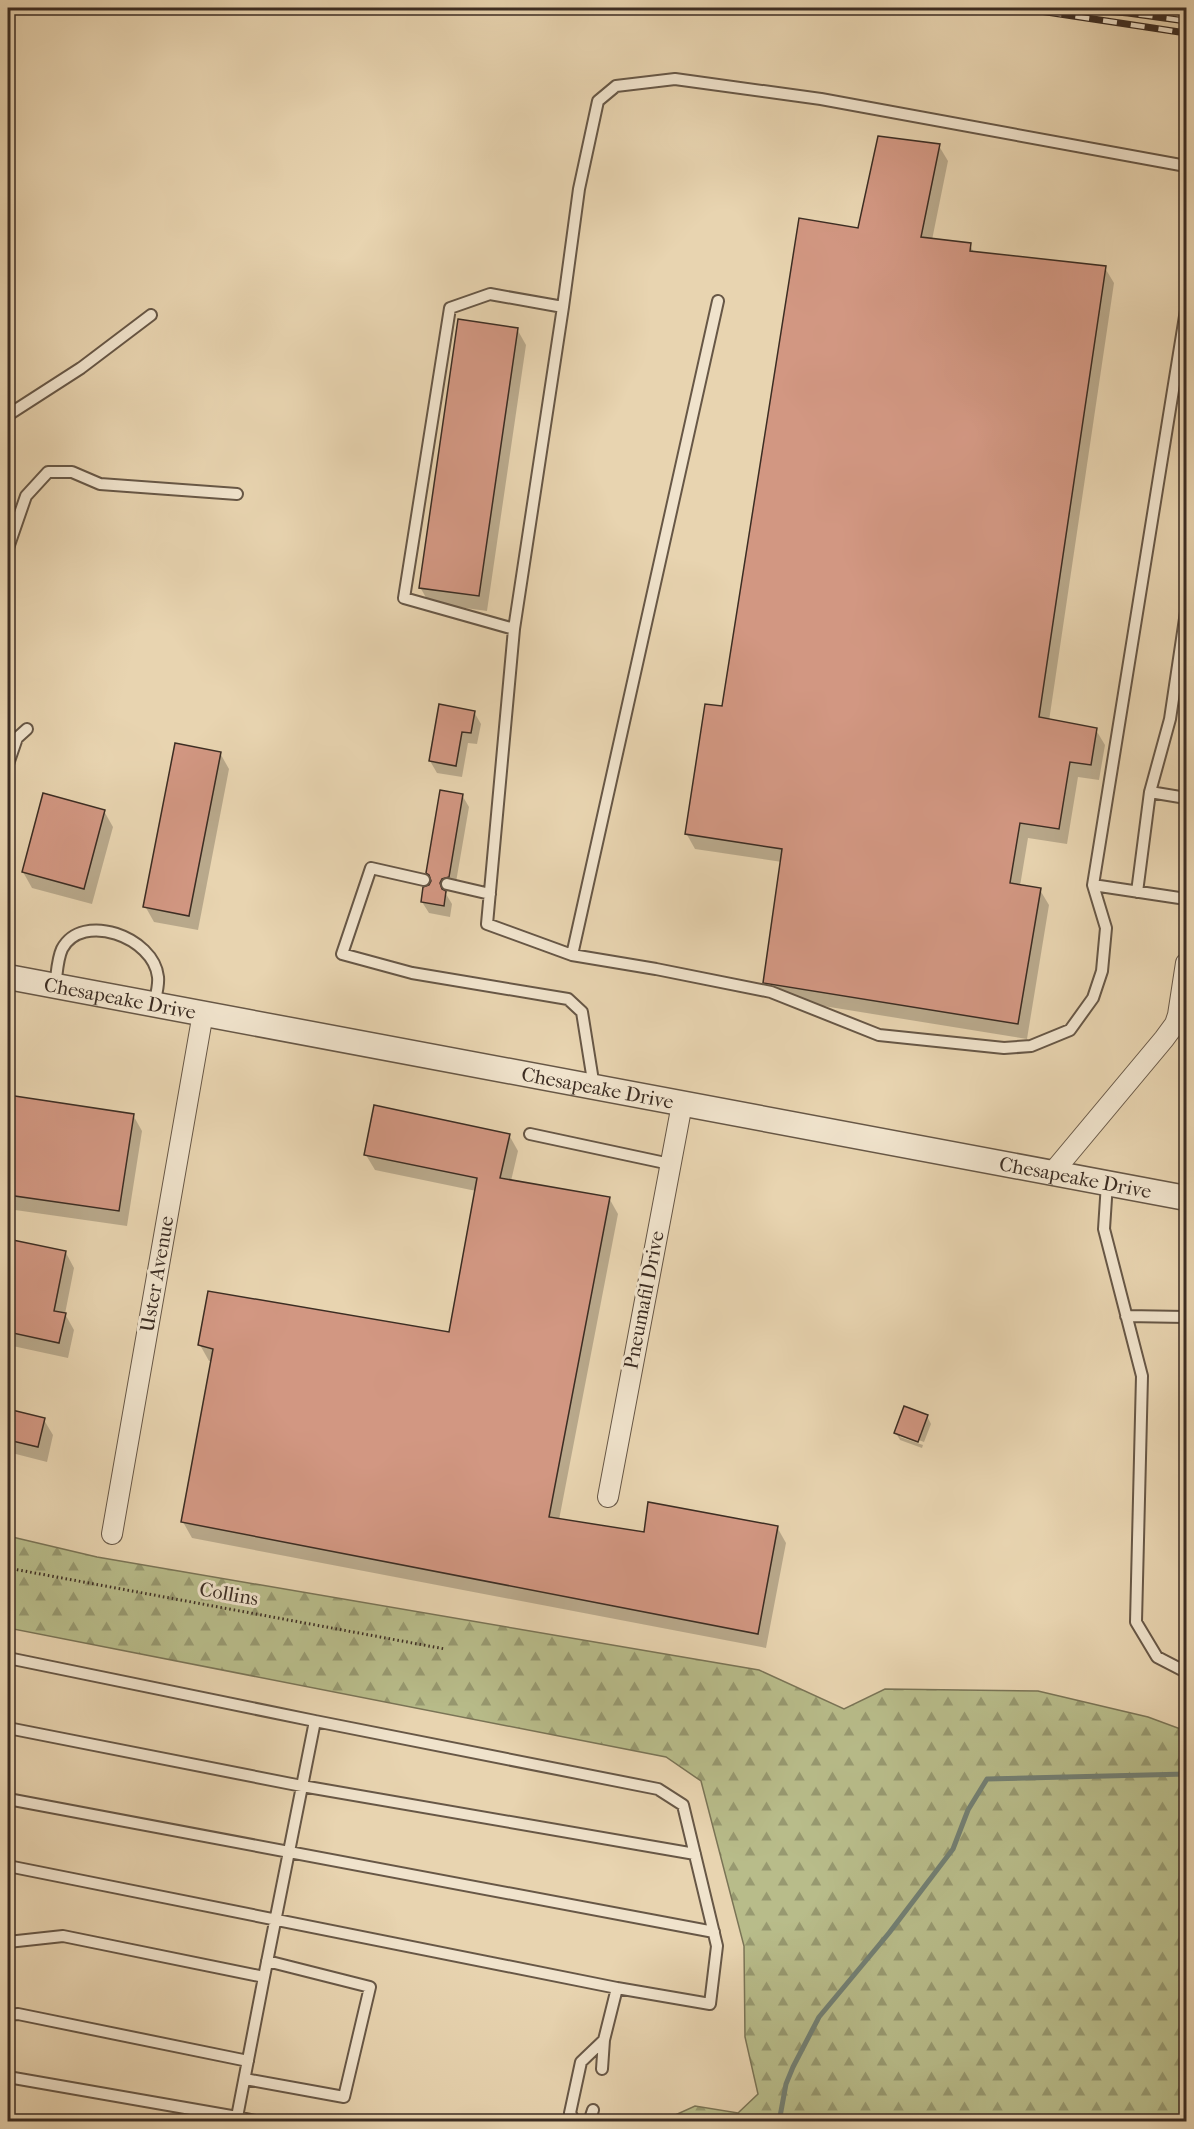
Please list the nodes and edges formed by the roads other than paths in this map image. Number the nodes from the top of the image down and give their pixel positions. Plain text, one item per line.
1 (1186, 166) edge
2 (718, 301) dead end
3 (563, 307) junction
4 (1186, 310) edge
5 (151, 315) dead end
6 (8, 415) edge
7 (237, 494) dead end
8 (8, 548) edge
9 (1186, 612) edge
10 (514, 629) junction
11 (27, 729) dead end
12 (8, 764) edge
13 (1150, 792) junction
14 (1186, 798) edge
15 (424, 880) dead end
16 (447, 884) dead end
17 (1093, 885) junction
18 (1137, 892) junction
19 (490, 894) junction
20 (1186, 899) edge
21 (572, 955) junction
22 (1186, 963) edge
23 (8, 977) edge
24 (55, 986) junction
25 (154, 1004) junction
26 (203, 1013) junction
27 (594, 1087) junction
28 (682, 1104) junction
29 (530, 1134) dead end
30 (670, 1164) junction
31 (1053, 1172) junction
32 (1107, 1183) junction
33 (1186, 1198) edge
34 (1126, 1316) junction
35 (1186, 1317) edge
36 (608, 1497) dead end
37 (112, 1534) dead end
38 (8, 1658) edge
39 (1186, 1672) edge
40 (315, 1721) junction
41 (8, 1728) edge
42 (302, 1786) junction
43 (8, 1798) edge
44 (288, 1852) junction
45 (695, 1854) junction
46 (8, 1866) edge
47 (275, 1919) junction
48 (714, 1932) junction
49 (8, 1942) edge
50 (267, 1961) junction
51 (264, 1977) junction
52 (617, 1988) junction
53 (8, 2015) edge
54 (604, 2040) junction
55 (248, 2061) junction
56 (602, 2069) dead end
57 (8, 2077) edge
58 (245, 2079) junction
59 (592, 2110) dead end
60 (237, 2119) edge
61 (260, 2121) edge
62 (575, 2121) edge
63 (589, 2121) edge

1 - 3 lane
2 - 21 lane
3 - 10 lane
3 - 10 lane
4 - 17 lane
5 - 6 lane
7 - 8 lane
9 - 13 lane
10 - 19 lane
11 - 12 lane
13 - 14 lane
13 - 18 lane
15 - 27 lane
16 - 19 lane
17 - 18 lane
17 - 21 lane
18 - 20 lane
19 - 21 lane
22 - 31 street
23 - 24 street, Chesapeake Drive
24 - 25 street, Chesapeake Drive
24 - 25 lane
25 - 26 street, Chesapeake Drive
26 - 27 street, Chesapeake Drive
26 - 37 street, Uster Avenue
27 - 28 street, Chesapeake Drive
28 - 30 street, Pneumafil Drive
28 - 31 street, Chesapeake Drive
29 - 30 lane
30 - 36 street, Pneumafil Drive
31 - 32 street, Chesapeake Drive
32 - 33 street, Chesapeake Drive
32 - 34 lane
34 - 35 lane
34 - 39 lane
38 - 40 lane
40 - 42 lane
40 - 45 lane
41 - 42 lane
42 - 44 lane
42 - 45 lane
43 - 44 lane
44 - 47 lane
44 - 48 lane
45 - 48 lane
46 - 47 lane
47 - 50 lane
47 - 52 lane
48 - 52 lane
49 - 51 lane
50 - 51 lane
50 - 58 lane
51 - 55 lane
52 - 54 lane
53 - 55 lane
54 - 56 lane
54 - 62 lane
55 - 58 lane
57 - 60 lane
58 - 60 lane
59 - 63 lane
60 - 61 lane

